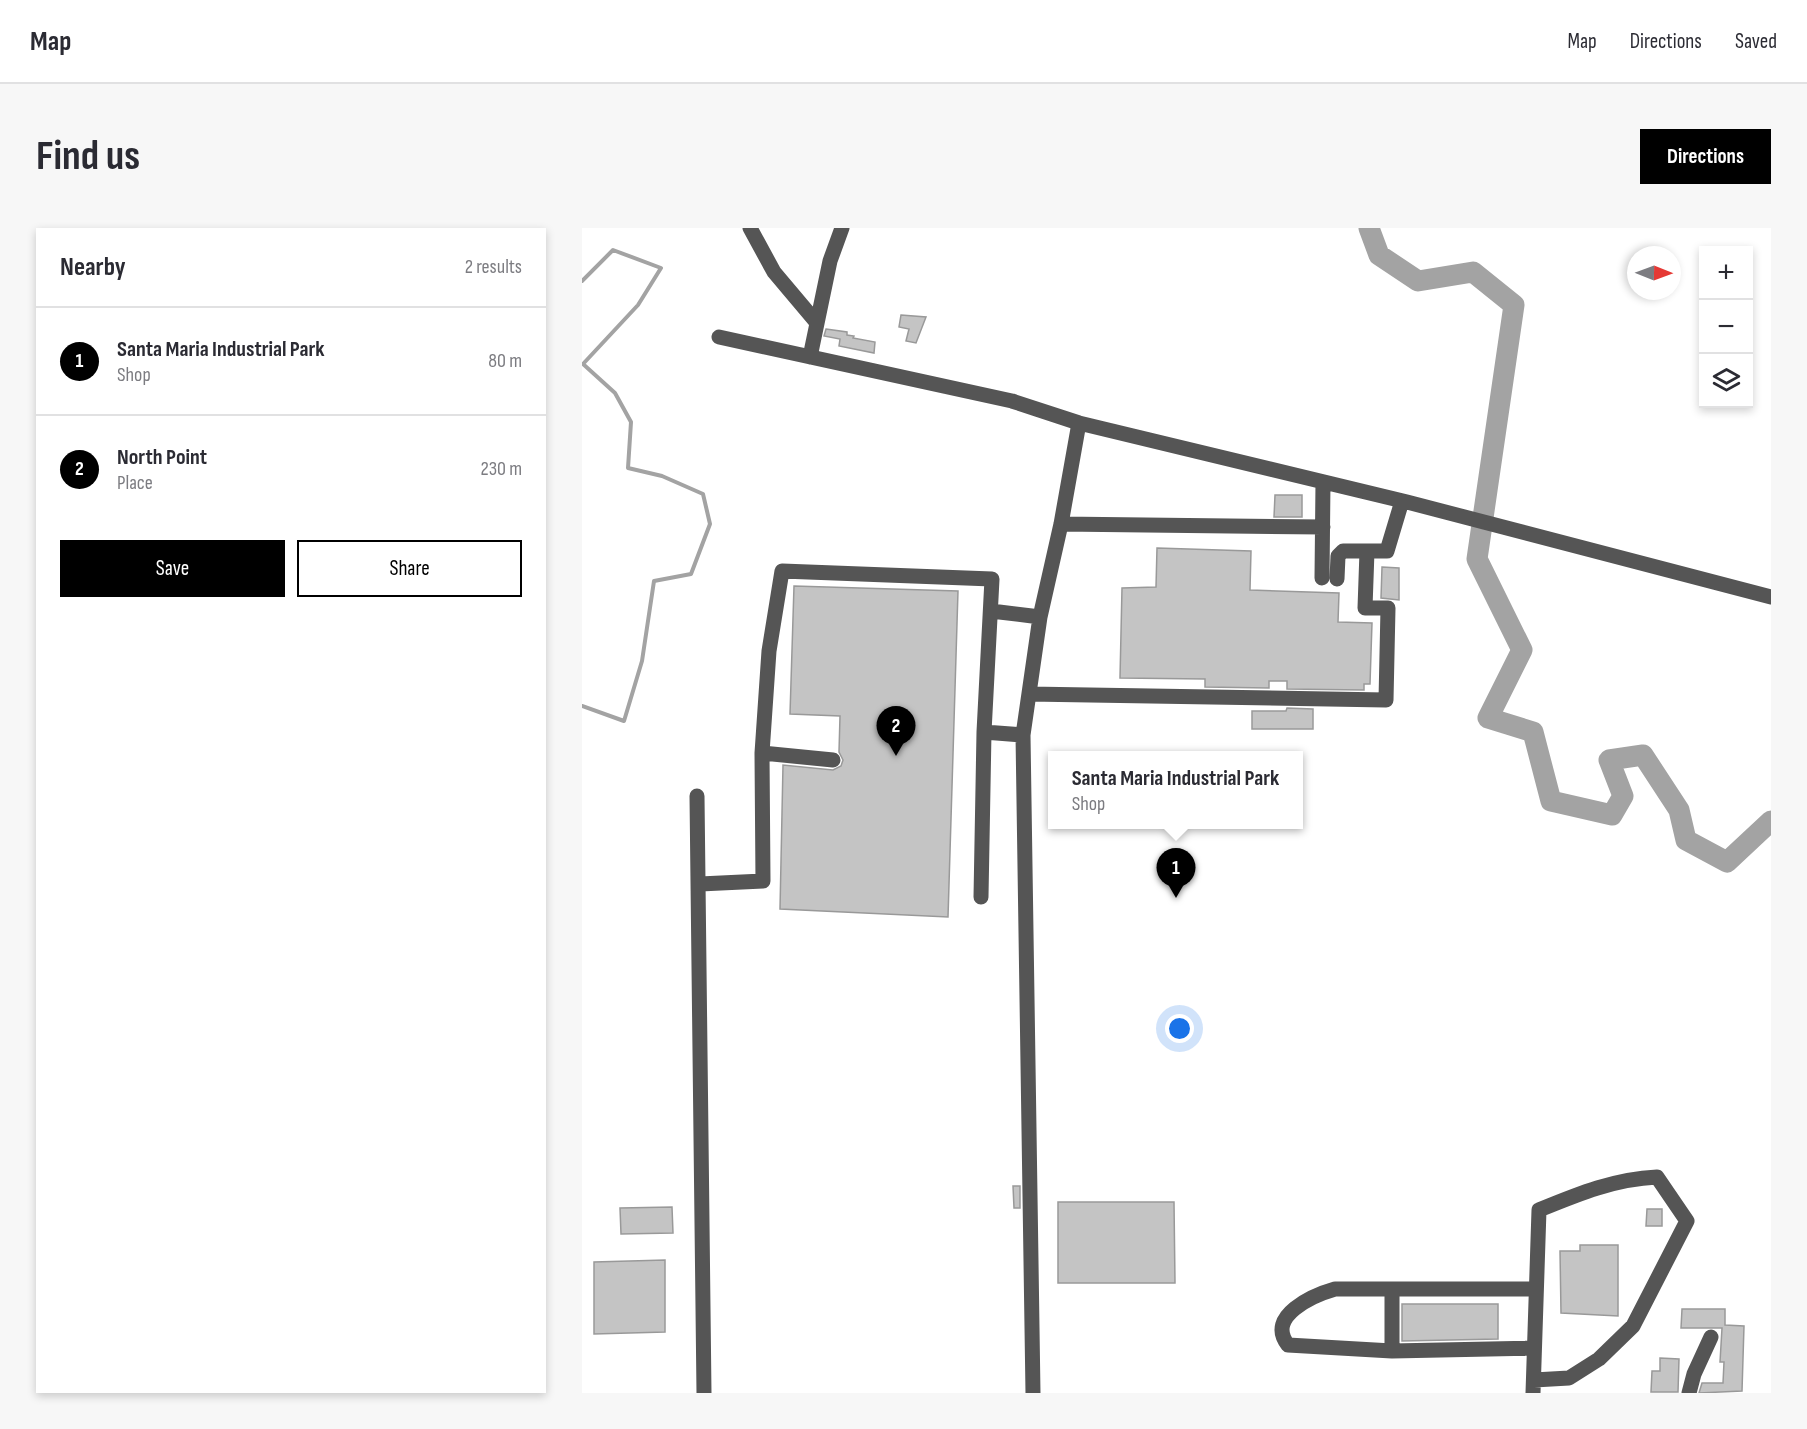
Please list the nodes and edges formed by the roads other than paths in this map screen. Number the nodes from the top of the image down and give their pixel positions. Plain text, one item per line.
1 (750, 228) edge
2 (842, 228) edge
3 (817, 323) junction
4 (719, 337) dead end
5 (810, 357) junction
6 (1078, 423) junction
7 (1323, 482) junction
8 (1402, 501) junction
9 (1061, 524) junction
10 (1323, 527) junction
11 (1367, 551) junction
12 (1771, 597) edge
13 (991, 611) junction
14 (1040, 617) junction
15 (1029, 694) junction
16 (984, 732) junction
17 (1023, 735) junction
18 (762, 753) junction
19 (833, 760) dead end
20 (697, 796) dead end
21 (700, 884) junction
22 (981, 897) dead end
23 (1535, 1289) junction
24 (1392, 1291) junction
25 (1712, 1337) dead end
26 (1532, 1348) junction
27 (1392, 1351) junction
28 (1533, 1386) edge
29 (704, 1393) edge
30 (1033, 1393) edge
31 (1689, 1393) edge

1 - 3 street
2 - 3 street
3 - 5 street
4 - 5 street
5 - 6 street
6 - 7 street
6 - 9 street
7 - 8 street
7 - 10 street
8 - 11 street
8 - 12 street
9 - 10 street
9 - 14 street
10 - 11 street
11 - 15 street
13 - 14 street
13 - 16 street
13 - 18 street
14 - 15 street
15 - 17 street
16 - 17 street
16 - 22 street
17 - 30 street
18 - 19 street
18 - 21 street
20 - 21 street
21 - 29 street
23 - 24 street
23 - 26 street
23 - 28 street
24 - 27 street
24 - 27 street
25 - 31 street
26 - 27 street
26 - 28 street

